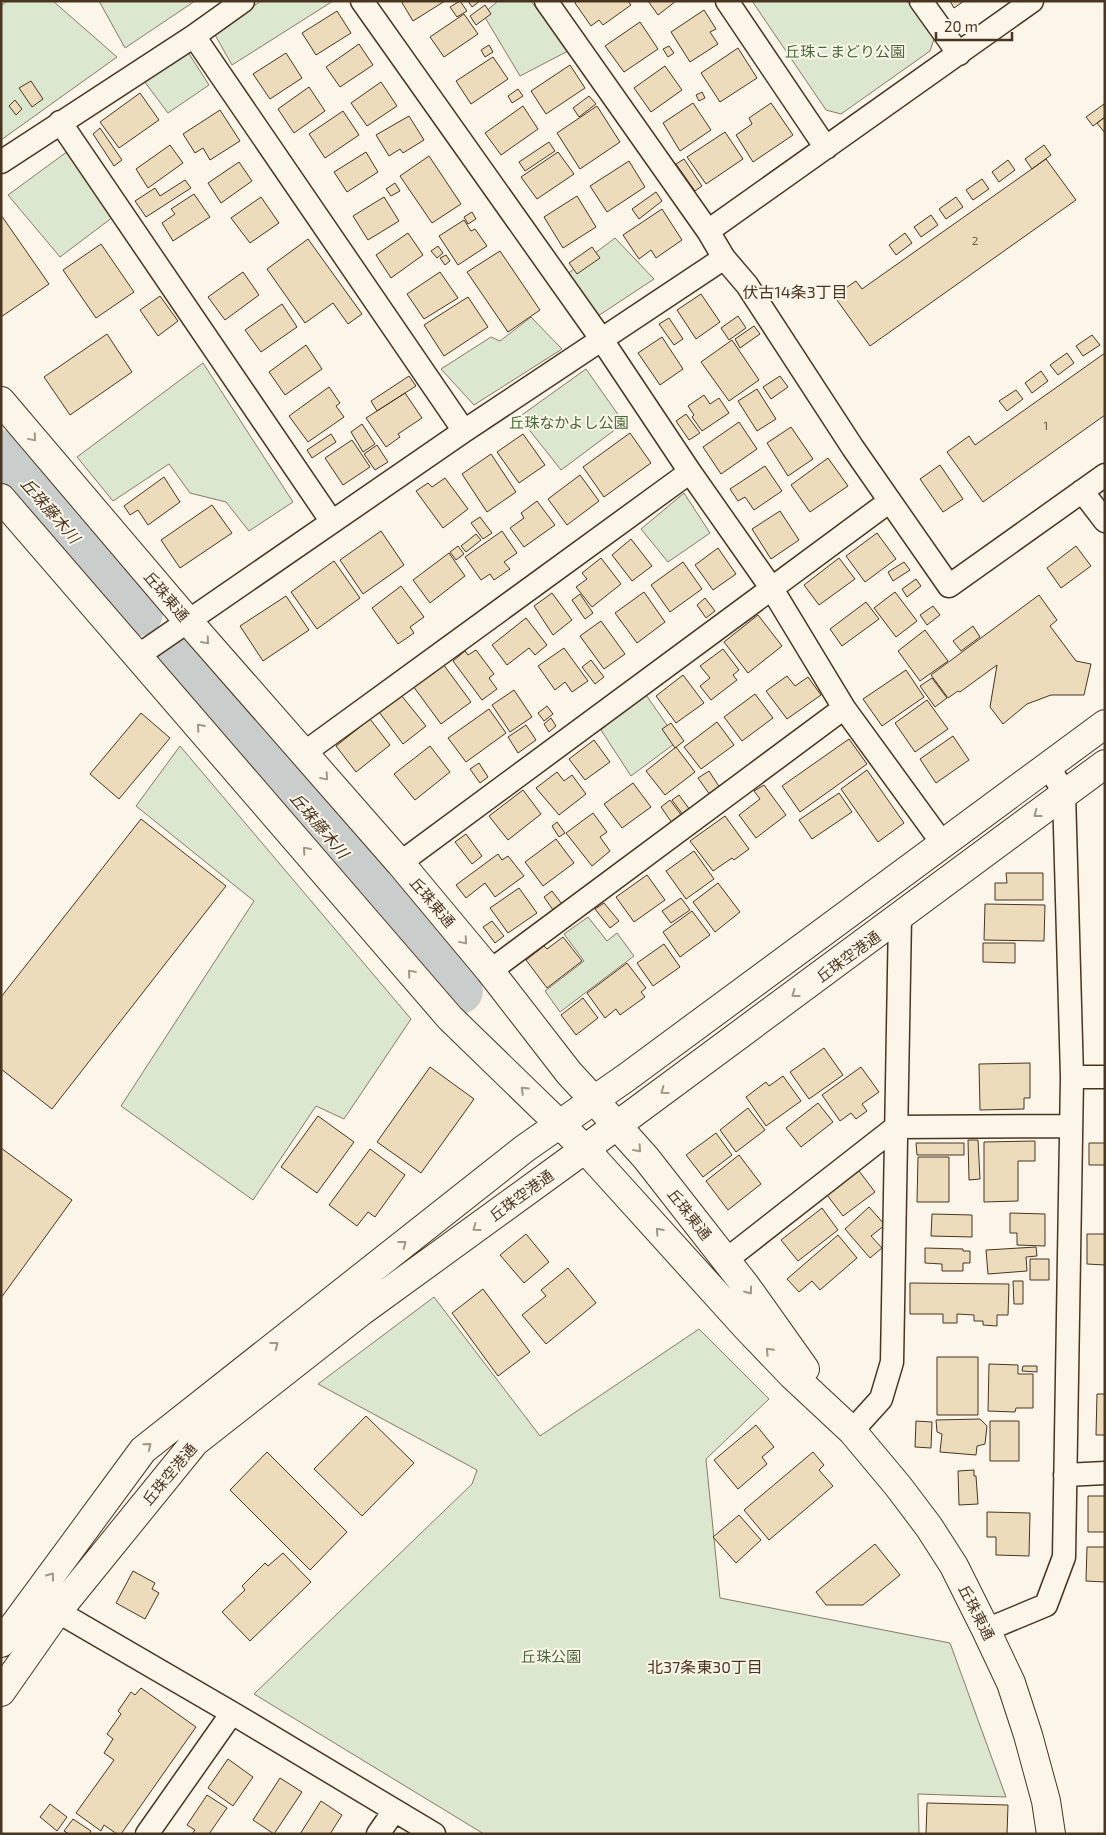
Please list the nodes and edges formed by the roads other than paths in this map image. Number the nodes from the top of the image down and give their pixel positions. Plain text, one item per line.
1 (243, 1) edge
2 (362, 1) edge
3 (546, 1) edge
4 (727, 1) edge
5 (921, 1) edge
6 (1032, 1) edge
7 (194, 36) junction
8 (958, 54) junction
9 (60, 122) junction
10 (826, 148) junction
11 (1, 162) edge
12 (708, 231) junction
13 (724, 258) junction
14 (602, 340) junction
15 (1, 401) edge
16 (464, 430) junction
17 (690, 472) junction
18 (1105, 475) edge
19 (1082, 491) junction
20 (1, 498) edge
21 (890, 500) junction
22 (1105, 521) edge
23 (332, 522) junction
24 (772, 589) junction
25 (188, 620) junction
26 (138, 655) junction
27 (844, 708) junction
28 (1105, 724) edge
29 (304, 753) junction
30 (1105, 764) edge
31 (1048, 765) junction
32 (1064, 793) junction
33 (943, 844) junction
34 (400, 863) junction
35 (900, 918) junction
36 (490, 971) junction
37 (1072, 1077) junction
38 (1105, 1077) edge
39 (594, 1100) junction
40 (559, 1124) junction
41 (617, 1125) junction
42 (1071, 1126) junction
43 (896, 1127) junction
44 (585, 1150) junction
45 (726, 1260) junction
46 (847, 1426) junction
47 (1105, 1473) edge
48 (1065, 1475) junction
49 (34, 1598) junction
50 (57, 1612) junction
51 (986, 1630) junction
52 (1, 1643) edge
53 (1, 1692) edge
54 (232, 1713) junction
55 (394, 1811) junction
56 (147, 1834) edge
57 (378, 1834) edge
58 (434, 1834) edge
59 (1051, 1834) edge

1 - 7 street
2 - 14 street
3 - 12 street
4 - 10 street
5 - 8 street
6 - 8 street
7 - 9 street
7 - 16 street
8 - 10 street
9 - 11 street
9 - 23 street
10 - 12 street
12 - 13 street
13 - 14 street
13 - 21 street
14 - 16 street
14 - 17 street
15 -> 25 street, 丘珠東通
16 - 23 street
17 - 24 street
17 - 29 street
18 - 19 street
19 - 21 street
19 - 22 street
20 - 26 street, 丘珠東通
21 - 24 street
23 - 25 street
24 - 27 street
24 - 34 street
25 - 26 street
25 -> 29 street, 丘珠東通
40 -> 26 street, 丘珠東通
27 - 33 street
27 - 36 street
28 - 31 street, 丘珠空港通
29 -> 34 street, 丘珠東通
30 - 32 street, 丘珠空港通
31 - 32 street
31 - 33 street, 丘珠空港通
32 -> 35 street, 丘珠空港通
32 - 37 street
33 - 39 street, 丘珠空港通
34 -> 36 street, 丘珠東通
35 -> 41 street, 丘珠空港通
35 - 43 street
36 - 39 street, 丘珠東通
37 - 38 street
37 - 42 street
39 - 40 street, 丘珠空港通
39 - 41 street, 丘珠東通
40 - 44 street, 丘珠東通
49 -> 40 street, 丘珠空港通
41 - 44 street, 丘珠空港通
41 -> 45 street, 丘珠東通
42 - 43 street
42 - 48 street
43 - 45 street
43 - 46 street
46 -> 44 street, 丘珠東通
44 -> 50 street, 丘珠空港通
45 -> 46 street, 丘珠東通
46 - 51 street, 丘珠東通
47 - 48 street
48 - 51 street
49 - 50 street
49 - 52 street, 丘珠空港通
50 - 53 street, 丘珠空港通
50 - 54 street
51 - 59 street, 丘珠東通
54 - 55 street
54 - 56 street
55 - 57 street
55 - 58 street

